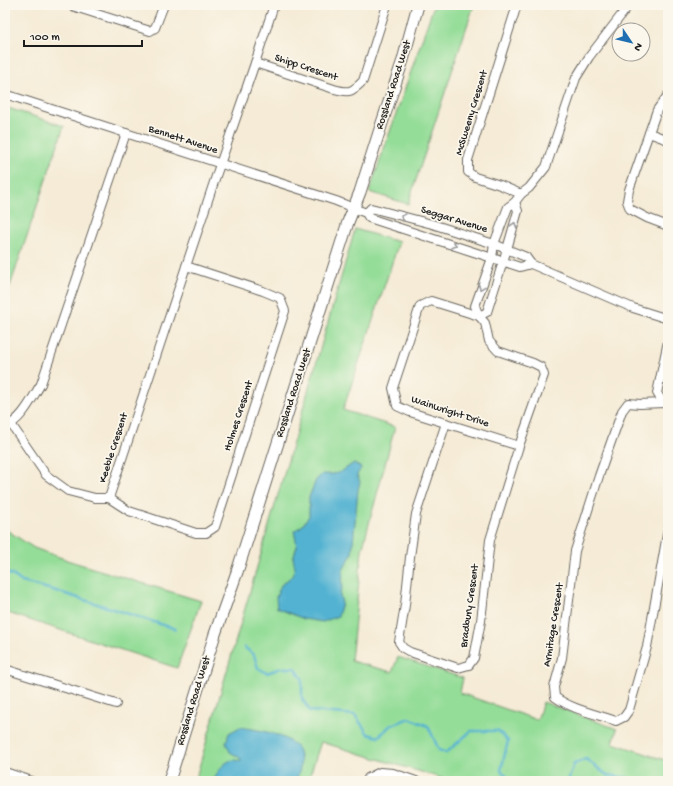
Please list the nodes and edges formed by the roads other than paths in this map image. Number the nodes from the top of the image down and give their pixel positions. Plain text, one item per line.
1 (69, 5) edge
2 (164, 5) edge
3 (274, 5) edge
4 (387, 5) edge
5 (418, 5) edge
6 (517, 5) edge
7 (629, 5) edge
8 (255, 63) junction
9 (5, 94) edge
10 (668, 95) edge
11 (126, 133) junction
12 (649, 133) junction
13 (668, 140) edge
14 (221, 163) junction
15 (521, 194) junction
16 (516, 202) junction
17 (354, 208) junction
18 (366, 213) junction
19 (668, 226) edge
20 (494, 244) junction
21 (507, 249) junction
22 (492, 258) junction
23 (503, 262) junction
24 (531, 264) junction
25 (186, 266) junction
26 (480, 316) junction
27 (668, 319) edge
28 (668, 341) edge
29 (668, 396) edge
30 (666, 405) edge
31 (446, 423) junction
32 (8, 426) edge
33 (519, 446) junction
34 (109, 498) junction
35 (668, 529) edge
36 (5, 669) edge
37 (116, 704) dead end
38 (5, 772) edge
39 (32, 781) edge
40 (169, 781) edge
41 (367, 781) edge
42 (416, 781) edge

1 - 2 street
3 - 8 street, Keeble Crescent
4 - 8 street, Shipp Crescent
5 - 17 main road, Rossland Road West
6 - 15 street, McSweeny Crescent
7 - 15 street
8 - 14 street, Keeble Crescent
9 - 11 street, Bennett Avenue
10 - 12 street
11 - 14 street, Bennett Avenue
11 - 32 street, Keeble Crescent
12 - 13 street
12 - 19 street
14 - 17 street, Bennett Avenue
14 - 25 street, Keeble Crescent
15 - 16 street
16 - 20 street
21 -> 16 street
17 - 18 street, Seggar Avenue
17 - 40 main road, Rossland Road West
20 -> 18 street, Seggar Avenue
18 -> 22 street, Seggar Avenue
20 - 21 street, Seggar Avenue
20 - 22 street, Bradbury Crescent
21 - 23 street
21 - 24 street, Seggar Avenue
22 - 23 street, Seggar Avenue
22 -> 26 street, Bradbury Crescent
23 - 24 street, Seggar Avenue
23 - 26 street
24 - 27 street, Seggar Avenue
25 - 34 street, Keeble Crescent
25 - 34 street, Holmes Crescent
26 - 31 street, Wainwright Drive
26 - 33 street, Bradbury Crescent
28 - 30 street
29 - 30 street
30 - 35 street, Armitage Crescent
31 - 33 street, Wainwright Drive
31 - 33 street, Bradbury Crescent
32 - 34 street, Keeble Crescent
36 - 37 street
38 - 39 street
41 - 42 street

